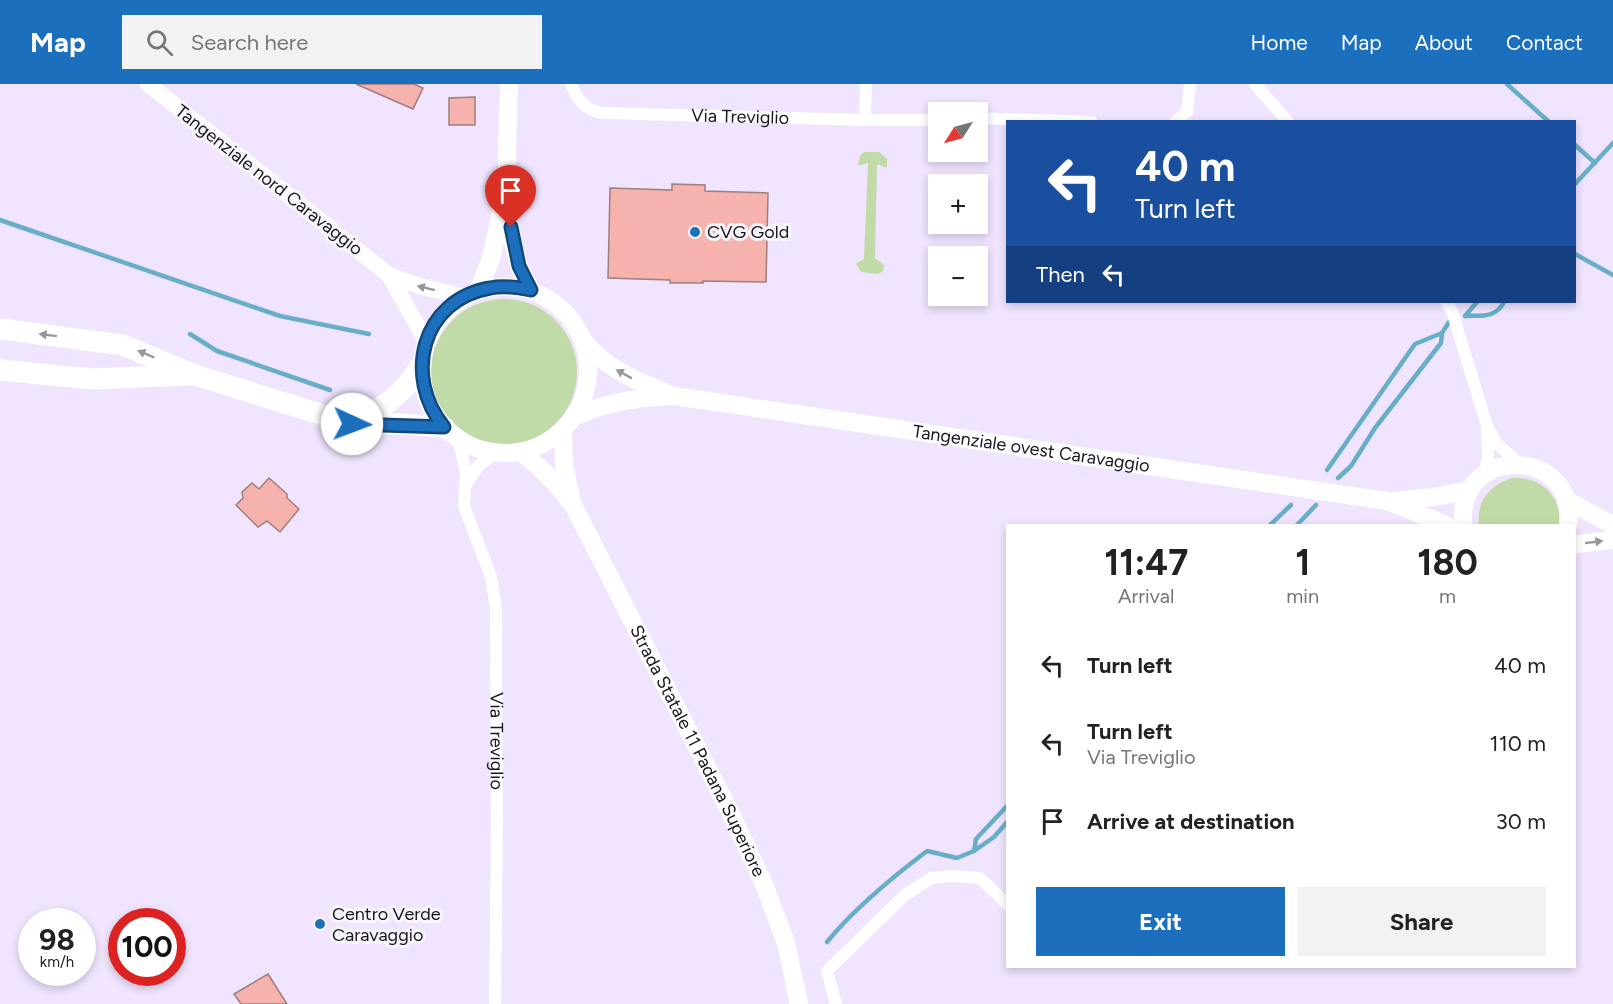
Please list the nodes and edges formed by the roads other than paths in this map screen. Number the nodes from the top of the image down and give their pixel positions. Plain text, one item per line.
1 (148, 84) edge
2 (509, 84) edge
3 (571, 84) edge
4 (866, 84) edge
5 (1190, 84) edge
6 (1255, 84) edge
7 (988, 118) edge
8 (928, 119) edge
9 (865, 120) junction
10 (1035, 120) edge
11 (1177, 120) edge
12 (1286, 120) edge
13 (507, 182) junction
14 (389, 275) junction
15 (531, 290) junction
16 (471, 294) junction
17 (1447, 303) edge
18 (0, 329) edge
19 (582, 339) junction
20 (426, 341) junction
21 (421, 365) junction
22 (0, 370) edge
23 (195, 375) junction
24 (674, 396) junction
25 (336, 419) junction
26 (568, 423) junction
27 (1487, 426) junction
28 (450, 432) junction
29 (520, 452) junction
30 (496, 453) junction
31 (1520, 464) junction
32 (1483, 475) junction
33 (466, 486) junction
34 (1470, 490) junction
35 (1566, 500) junction
36 (1387, 501) junction
37 (573, 506) junction
38 (1444, 524) edge
39 (1463, 524) edge
40 (1568, 524) edge
41 (1613, 525) edge
42 (1613, 540) edge
43 (1576, 544) edge
44 (1006, 903) edge
45 (495, 1004) edge
46 (799, 1004) edge
47 (836, 1004) edge

1 - 14 main road, Tangenziale nord Caravaggio
2 - 13 main road
3 - 9 street, Via Treviglio
4 - 9 street
5 - 11 street
6 - 12 street
7 - 10 street
8 - 9 street, Via Treviglio
13 - 15 main road
13 - 16 main road
16 -> 14 main road, Tangenziale nord Caravaggio
14 - 20 main road, Tangenziale nord Caravaggio
15 - 16 main road
15 - 19 main road
16 - 20 main road
17 - 27 street
23 -> 18 highway
24 -> 19 main road, Tangenziale ovest Caravaggio
19 - 26 main road
20 - 21 main road
21 - 25 highway
21 - 28 main road
22 - 23 highway
23 - 25 highway
24 - 26 main road, Tangenziale ovest Caravaggio
24 - 36 main road, Tangenziale ovest Caravaggio
25 - 28 highway
26 - 29 main road
26 - 37 main road, Strada Statale 11 Padana Superiore
27 - 31 street
27 - 32 street
28 - 30 main road
28 - 33 street, Via Treviglio
29 - 30 main road
29 - 37 main road, Strada Statale 11 Padana Superiore
30 - 33 street
31 - 32 main road
31 - 35 main road
32 - 34 main road
33 - 45 street, Via Treviglio
34 - 36 main road, Tangenziale ovest Caravaggio
34 - 39 main road
35 - 40 main road
35 - 41 main road
36 - 38 main road, Tangenziale ovest Caravaggio
37 - 46 main road, Strada Statale 11 Padana Superiore
43 -> 42 main road
44 - 47 street

